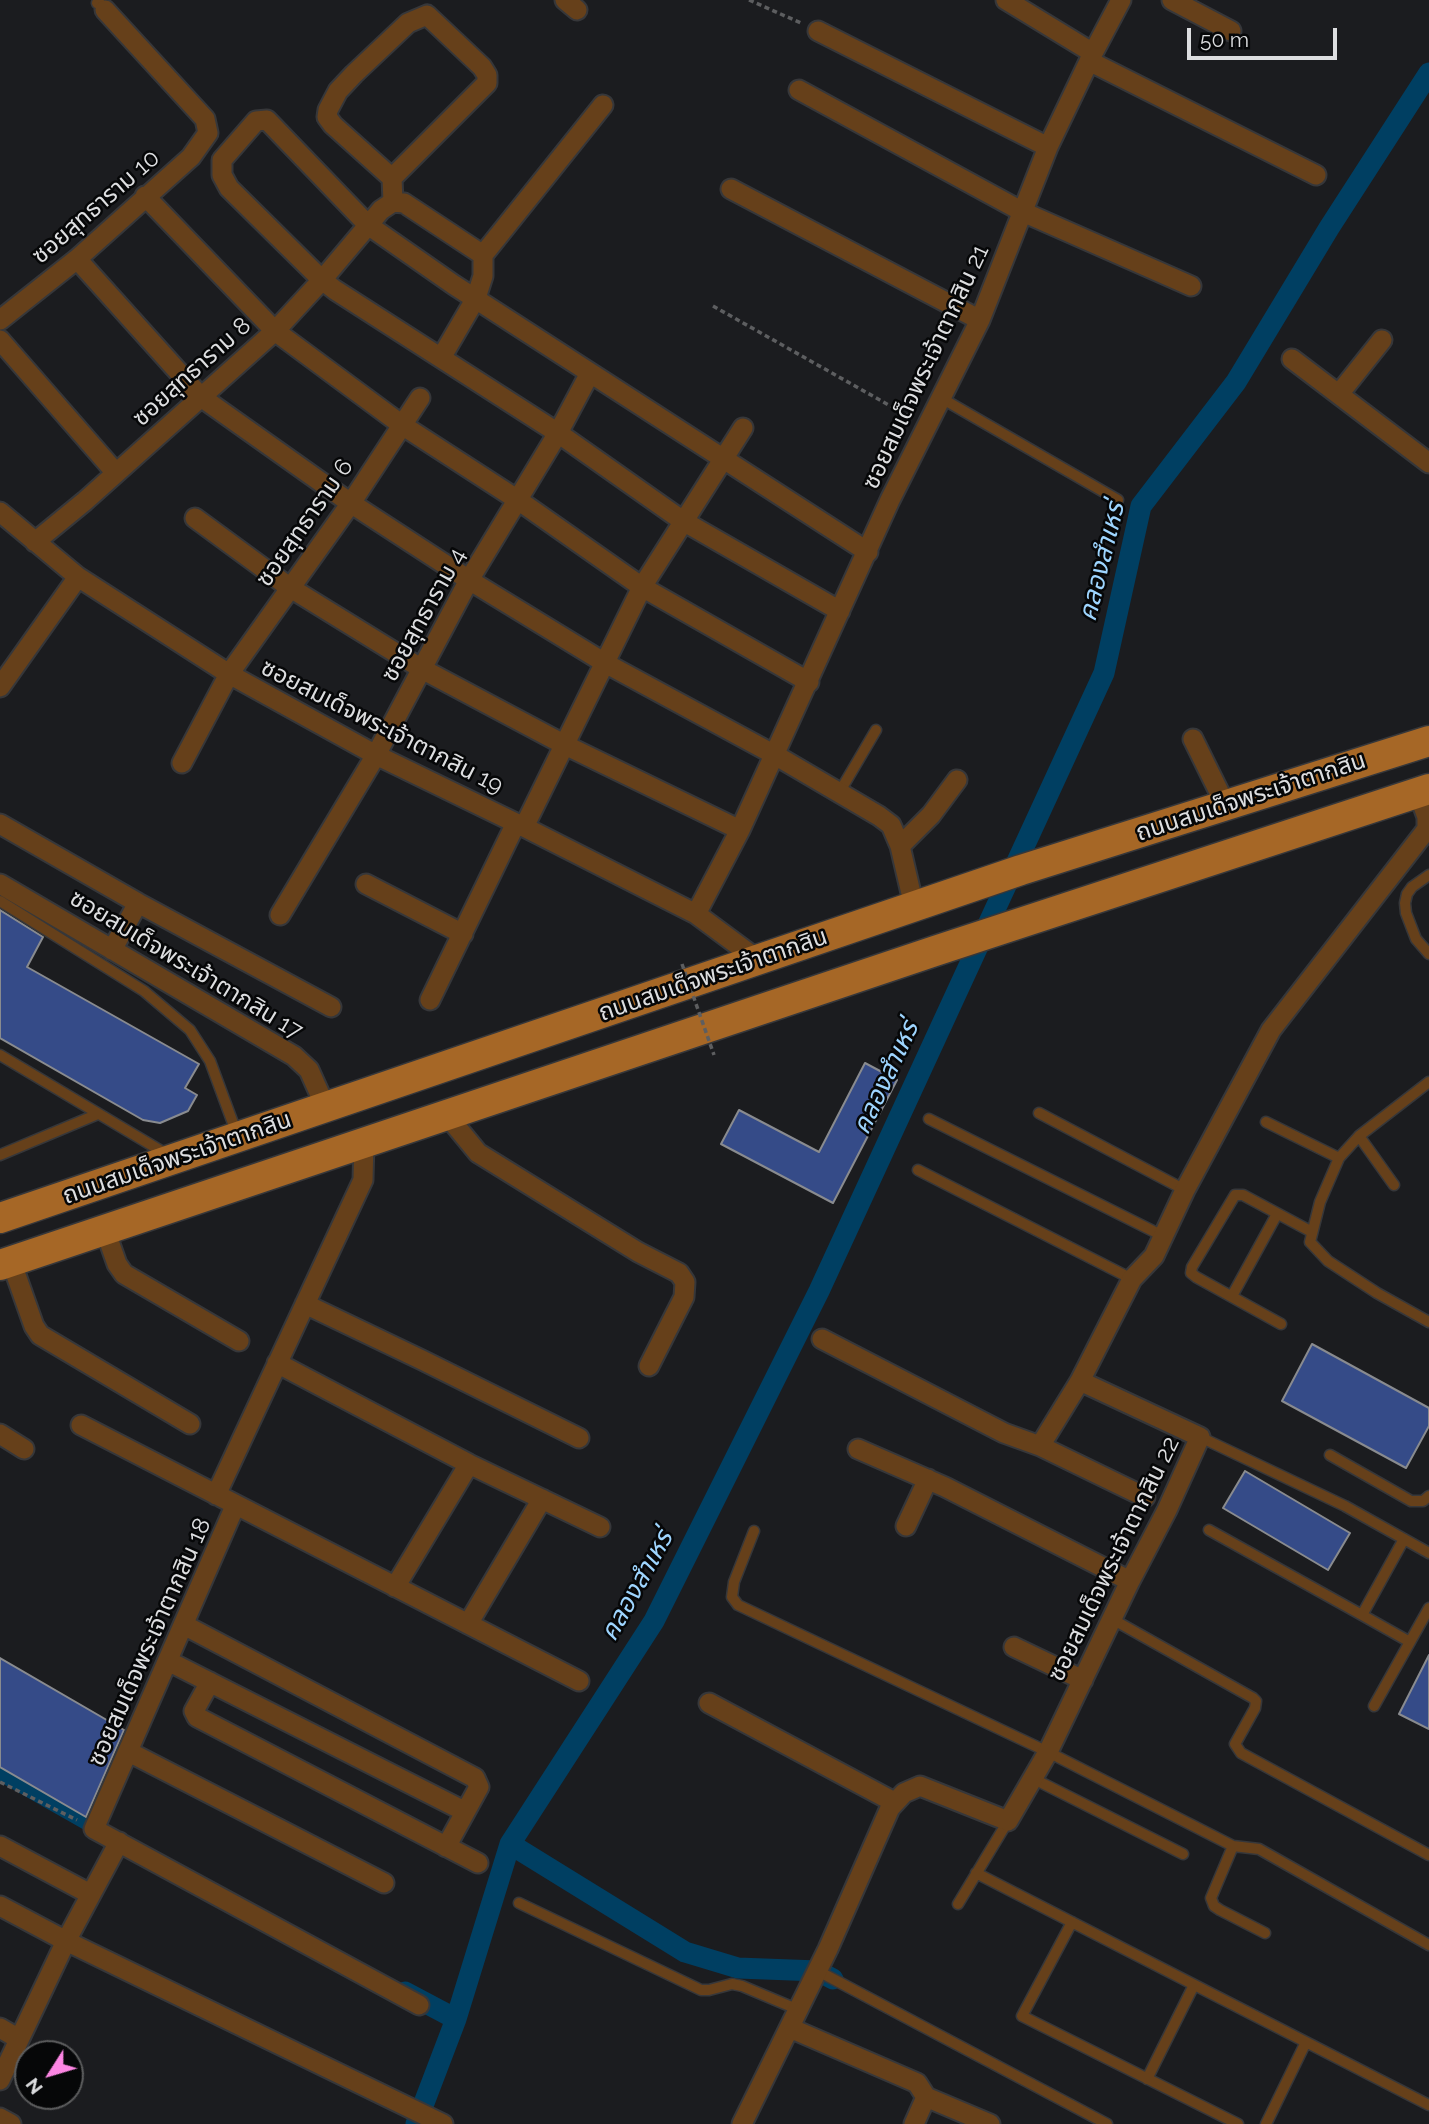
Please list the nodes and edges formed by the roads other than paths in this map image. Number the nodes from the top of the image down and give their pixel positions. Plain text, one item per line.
1 (1006, 0) edge
2 (1121, 0) edge
3 (1172, 0) edge
4 (100, 4) edge
5 (818, 31) road end
6 (1231, 31) dead end
7 (1091, 57) junction
8 (799, 90) dead end
9 (603, 105) dead end
10 (1048, 146) junction
11 (1316, 175) dead end
12 (392, 178) junction
13 (731, 189) dead end
14 (145, 197) junction
15 (393, 202) junction
16 (1023, 212) junction
17 (368, 225) junction
18 (482, 255) junction
19 (77, 259) junction
20 (322, 281) junction
21 (1191, 286) dead end
22 (476, 298) junction
23 (0, 320) edge
24 (980, 320) junction
25 (275, 331) junction
26 (0, 340) edge
27 (1382, 340) dead end
28 (442, 358) junction
29 (1292, 359) dead end
30 (590, 373) junction
31 (1339, 394) junction
32 (201, 397) junction
33 (420, 398) dead end
34 (942, 398) junction
35 (402, 425) junction
36 (743, 428) dead end
37 (558, 433) junction
38 (724, 460) junction
39 (1429, 463) edge
40 (116, 473) junction
41 (518, 500) junction
42 (1118, 500) dead end
43 (351, 503) junction
44 (0, 512) edge
45 (195, 518) dead end
46 (682, 521) junction
47 (35, 542) junction
48 (868, 552) junction
49 (78, 577) junction
50 (469, 580) junction
51 (289, 587) junction
52 (642, 587) junction
53 (840, 611) junction
54 (605, 663) junction
55 (422, 670) junction
56 (229, 674) junction
57 (809, 682) junction
58 (0, 687) edge
59 (876, 730) dead end
60 (1193, 738) dead end
61 (1429, 741) edge
62 (565, 745) junction
63 (376, 755) junction
64 (775, 755) junction
65 (182, 763) dead end
66 (957, 780) dead end
67 (1424, 791) edge
68 (839, 793) junction
69 (1226, 806) junction
70 (0, 824) edge
71 (520, 825) junction
72 (740, 830) junction
73 (900, 846) junction
74 (1429, 874) edge
75 (0, 884) edge
76 (366, 884) dead end
77 (0, 901) edge
78 (138, 903) junction
79 (914, 906) junction
80 (696, 914) junction
81 (280, 915) dead end
82 (463, 934) junction
83 (112, 950) junction
84 (1429, 954) edge
85 (758, 960) junction
86 (430, 1000) dead end
87 (331, 1007) dead end
88 (0, 1055) edge
89 (1429, 1082) edge
90 (326, 1108) junction
91 (1039, 1113) dead end
92 (98, 1114) junction
93 (446, 1114) junction
94 (929, 1119) dead end
95 (1266, 1122) dead end
96 (1359, 1136) junction
97 (238, 1138) junction
98 (364, 1141) junction
99 (0, 1155) edge
100 (1339, 1158) junction
101 (174, 1159) junction
102 (918, 1170) dead end
103 (1394, 1185) dead end
104 (1185, 1190) junction
105 (1277, 1214) junction
106 (7, 1215) edge
107 (105, 1230) junction
108 (1312, 1232) junction
109 (1163, 1236) junction
110 (14, 1260) edge
111 (1132, 1279) junction
112 (1232, 1296) junction
113 (305, 1304) junction
114 (1429, 1322) edge
115 (1281, 1324) dead end
116 (822, 1339) dead end
117 (239, 1341) dead end
118 (277, 1363) junction
119 (649, 1366) dead end
120 (1080, 1381) junction
121 (190, 1424) dead end
122 (81, 1425) dead end
123 (0, 1434) edge
124 (1200, 1437) junction
125 (579, 1438) dead end
126 (1040, 1446) junction
127 (859, 1448) dead end
128 (24, 1449) dead end
129 (1330, 1455) dead end
130 (469, 1464) junction
131 (928, 1479) junction
132 (216, 1495) junction
133 (1429, 1496) edge
134 (1145, 1497) dead end
135 (542, 1499) junction
136 (235, 1506) junction
137 (906, 1526) dead end
138 (600, 1527) dead end
139 (1209, 1530) dead end
140 (754, 1531) dead end
141 (1404, 1539) junction
142 (1429, 1553) edge
143 (1130, 1581) junction
144 (396, 1587) junction
145 (1429, 1608) edge
146 (1362, 1615) junction
147 (1112, 1619) junction
148 (468, 1624) junction
149 (184, 1625) junction
150 (1410, 1642) junction
151 (1014, 1647) dead end
152 (168, 1661) junction
153 (1083, 1680) junction
154 (579, 1681) dead end
155 (209, 1682) junction
156 (709, 1703) dead end
157 (1374, 1706) dead end
158 (129, 1752) junction
159 (1048, 1752) junction
160 (1032, 1778) junction
161 (894, 1802) junction
162 (464, 1811) junction
163 (1008, 1821) junction
164 (119, 1842) junction
165 (0, 1846) edge
166 (1233, 1846) junction
167 (446, 1847) junction
168 (1183, 1854) dead end
169 (1429, 1856) edge
170 (478, 1863) dead end
171 (976, 1873) junction
172 (384, 1883) dead end
173 (90, 1894) junction
174 (519, 1903) dead end
175 (958, 1904) dead end
176 (0, 1906) edge
177 (1072, 1922) junction
178 (1265, 1933) dead end
179 (66, 1941) junction
180 (1429, 1945) edge
181 (818, 1971) junction
182 (1194, 1985) junction
183 (419, 2005) dead end
184 (794, 2019) junction
185 (0, 2028) edge
186 (19, 2039) junction
187 (1306, 2042) junction
188 (1147, 2079) junction
189 (0, 2080) edge
190 (926, 2097) junction
191 (1429, 2105) edge
192 (0, 2118) edge
193 (1100, 2122) edge
194 (11, 2124) edge
195 (443, 2124) edge
196 (742, 2124) edge
197 (914, 2124) edge
198 (990, 2124) edge
199 (1238, 2124) edge
200 (1266, 2124) edge

1 - 7 street
2 - 7 street, ซอยสมเด็จพระเจ้าตากสิน 21
3 - 6 street
4 - 14 street, ซอยสุทธาราม 10
5 - 10 street
7 - 10 street, ซอยสมเด็จพระเจ้าตากสิน 21
7 - 11 street
8 - 16 street
9 - 18 street
10 - 16 street, ซอยสมเด็จพระเจ้าตากสิน 21
12 - 12 street
12 - 15 street
13 - 24 street
14 - 19 street, ซอยสุทธาราม 10
14 - 25 street
15 - 17 street, ซอยสุทธาราม 8
15 - 18 street
16 - 21 street
16 - 24 street, ซอยสมเด็จพระเจ้าตากสิน 21
17 - 20 street, ซอยสุทธาราม 8
17 - 20 street
17 - 22 street
18 - 22 street
19 - 23 street, ซอยสุทธาราม 10
19 - 32 street
20 - 25 street, ซอยสุทธาราม 8
20 - 28 street
22 - 28 street
22 - 30 street
24 - 34 street, ซอยสมเด็จพระเจ้าตากสิน 21
25 - 32 street, ซอยสุทธาราม 8
25 - 35 street
26 - 40 street
27 - 31 street
28 - 37 street
29 - 31 street
30 - 37 street, ซอยสุทธาราม 4
30 - 38 street
31 - 39 street
32 - 40 street, ซอยสุทธาราม 8
32 - 43 street
33 - 35 street, ซอยสุทธาราม 6
34 - 42 lane
34 - 48 street, ซอยสมเด็จพระเจ้าตากสิน 21
35 - 41 street
35 - 43 street, ซอยสุทธาราม 6
36 - 38 street
37 - 41 street, ซอยสุทธาราม 4
37 - 46 street
38 - 46 street
38 - 48 street
40 - 47 street, ซอยสุทธาราม 8
41 - 50 street, ซอยสุทธาราม 4
41 - 52 street
43 - 50 street
43 - 51 street, ซอยสุทธาราม 6
44 - 47 street, ซอยสมเด็จพระเจ้าตากสิน 19
45 - 51 street
46 - 52 street
46 - 53 street
47 - 49 street, ซอยสมเด็จพระเจ้าตากสิน 19
48 - 53 street, ซอยสมเด็จพระเจ้าตากสิน 21
49 - 56 street, ซอยสมเด็จพระเจ้าตากสิน 19
49 - 58 street
50 - 54 street
50 - 55 street, ซอยสุทธาราม 4
51 - 55 street
51 - 56 street, ซอยสุทธาราม 6
52 - 54 street
52 - 57 street
53 - 57 street, ซอยสมเด็จพระเจ้าตากสิน 21
54 - 62 street
54 - 64 street
55 - 62 street
55 - 63 street, ซอยสุทธาราม 4
56 - 63 street, ซอยสมเด็จพระเจ้าตากสิน 19
56 - 65 street, ซอยสุทธาราม 6
57 - 64 street, ซอยสมเด็จพระเจ้าตากสิน 21
59 - 68 lane
60 - 69 street
61 - 69 main road, ถนนสมเด็จพระเจ้าตากสิน
62 - 71 street
62 - 72 street
63 - 71 street, ซอยสมเด็จพระเจ้าตากสิน 19
63 - 81 street, ซอยสุทธาราม 4
64 - 68 street
64 - 72 street, ซอยสมเด็จพระเจ้าตากสิน 21
66 - 73 street
67 - 93 main road, ถนนสมเด็จพระเจ้าตากสิน
67 - 104 street
68 - 73 street
69 - 79 main road, ถนนสมเด็จพระเจ้าตากสิน
70 - 78 street
71 - 80 street, ซอยสมเด็จพระเจ้าตากสิน 19
71 - 82 street
72 - 80 street, ซอยสมเด็จพระเจ้าตากสิน 21
73 - 79 street
74 - 84 lane
75 - 83 street, ซอยสมเด็จพระเจ้าตากสิน 17
76 - 82 street
77 - 97 lane
78 - 83 street
78 - 87 street
79 - 85 main road, ถนนสมเด็จพระเจ้าตากสิน
80 - 85 street, ซอยสมเด็จพระเจ้าตากสิน 19
82 - 86 street
83 - 90 street, ซอยสมเด็จพระเจ้าตากสิน 17
85 - 90 main road, ถนนสมเด็จพระเจ้าตากสิน
88 - 92 lane
89 - 96 lane
90 - 97 main road, ถนนสมเด็จพระเจ้าตากสิน
91 - 104 lane
92 - 99 lane
92 - 101 lane
93 - 98 main road, ถนนสมเด็จพระเจ้าตากสิน
93 - 119 street
94 - 109 lane
95 - 100 lane
96 - 100 lane
96 - 103 lane
97 - 101 main road, ถนนสมเด็จพระเจ้าตากสิน
98 - 107 main road, ถนนสมเด็จพระเจ้าตากสิน
98 - 113 street, ซอยสมเด็จพระเจ้าตากสิน 18
100 - 108 lane
101 - 106 main road, ถนนสมเด็จพระเจ้าตากสิน
102 - 111 lane
104 - 109 street
105 - 108 lane
105 - 112 lane
105 - 112 lane
106 - 110 main road
107 - 110 main road, ถนนสมเด็จพระเจ้าตากสิน
107 - 117 street
108 - 114 lane
109 - 111 street
110 - 121 street
111 - 120 street
112 - 115 lane
113 - 118 street, ซอยสมเด็จพระเจ้าตากสิน 18
113 - 125 street
116 - 126 street
118 - 130 street
118 - 132 street, ซอยสมเด็จพระเจ้าตากสิน 18
120 - 124 street, ซอยสมเด็จพระเจ้าตากสิน 22
120 - 126 street
122 - 132 street
123 - 128 street
124 - 141 lane
124 - 143 street, ซอยสมเด็จพระเจ้าตากสิน 22
126 - 134 street
127 - 131 street
129 - 133 lane
130 - 135 street
130 - 144 street
131 - 137 street
131 - 143 street
132 - 136 street, ซอยสมเด็จพระเจ้าตากสิน 18
135 - 138 street
135 - 148 street
136 - 144 street
136 - 149 street, ซอยสมเด็จพระเจ้าตากสิน 18
139 - 146 lane
140 - 159 lane
141 - 142 lane
141 - 146 lane
143 - 147 street, ซอยสมเด็จพระเจ้าตากสิน 22
144 - 148 street
145 - 150 lane
146 - 150 lane
147 - 153 street, ซอยสมเด็จพระเจ้าตากสิน 22
147 - 169 lane
148 - 154 street
149 - 152 street, ซอยสมเด็จพระเจ้าตากสิน 18
149 - 162 street
150 - 157 lane
151 - 153 street
152 - 155 street
152 - 158 street, ซอยสมเด็จพระเจ้าตากสิน 18
153 - 159 street, ซอยสมเด็จพระเจ้าตากสิน 22
155 - 162 street
155 - 167 street
156 - 161 street
158 - 164 street, ซอยสมเด็จพระเจ้าตากสิน 18
158 - 172 street
159 - 160 street, ซอยสมเด็จพระเจ้าตากสิน 22
159 - 166 lane
160 - 163 street, ซอยสมเด็จพระเจ้าตากสิน 22
160 - 168 lane
161 - 163 street
161 - 181 street
162 - 167 street
163 - 171 lane
164 - 173 street
164 - 183 street
165 - 173 street
166 - 178 lane
166 - 180 lane
167 - 170 street
171 - 175 lane
171 - 177 lane
173 - 179 street
174 - 184 lane
176 - 179 street
177 - 182 lane
177 - 188 lane
179 - 186 street
179 - 195 street
181 - 184 street
181 - 193 lane
182 - 187 lane
182 - 188 lane
184 - 190 street
184 - 196 street
185 - 186 street
186 - 189 street
187 - 191 lane
187 - 200 lane
188 - 199 lane
190 - 197 street
190 - 198 street
192 - 194 street

